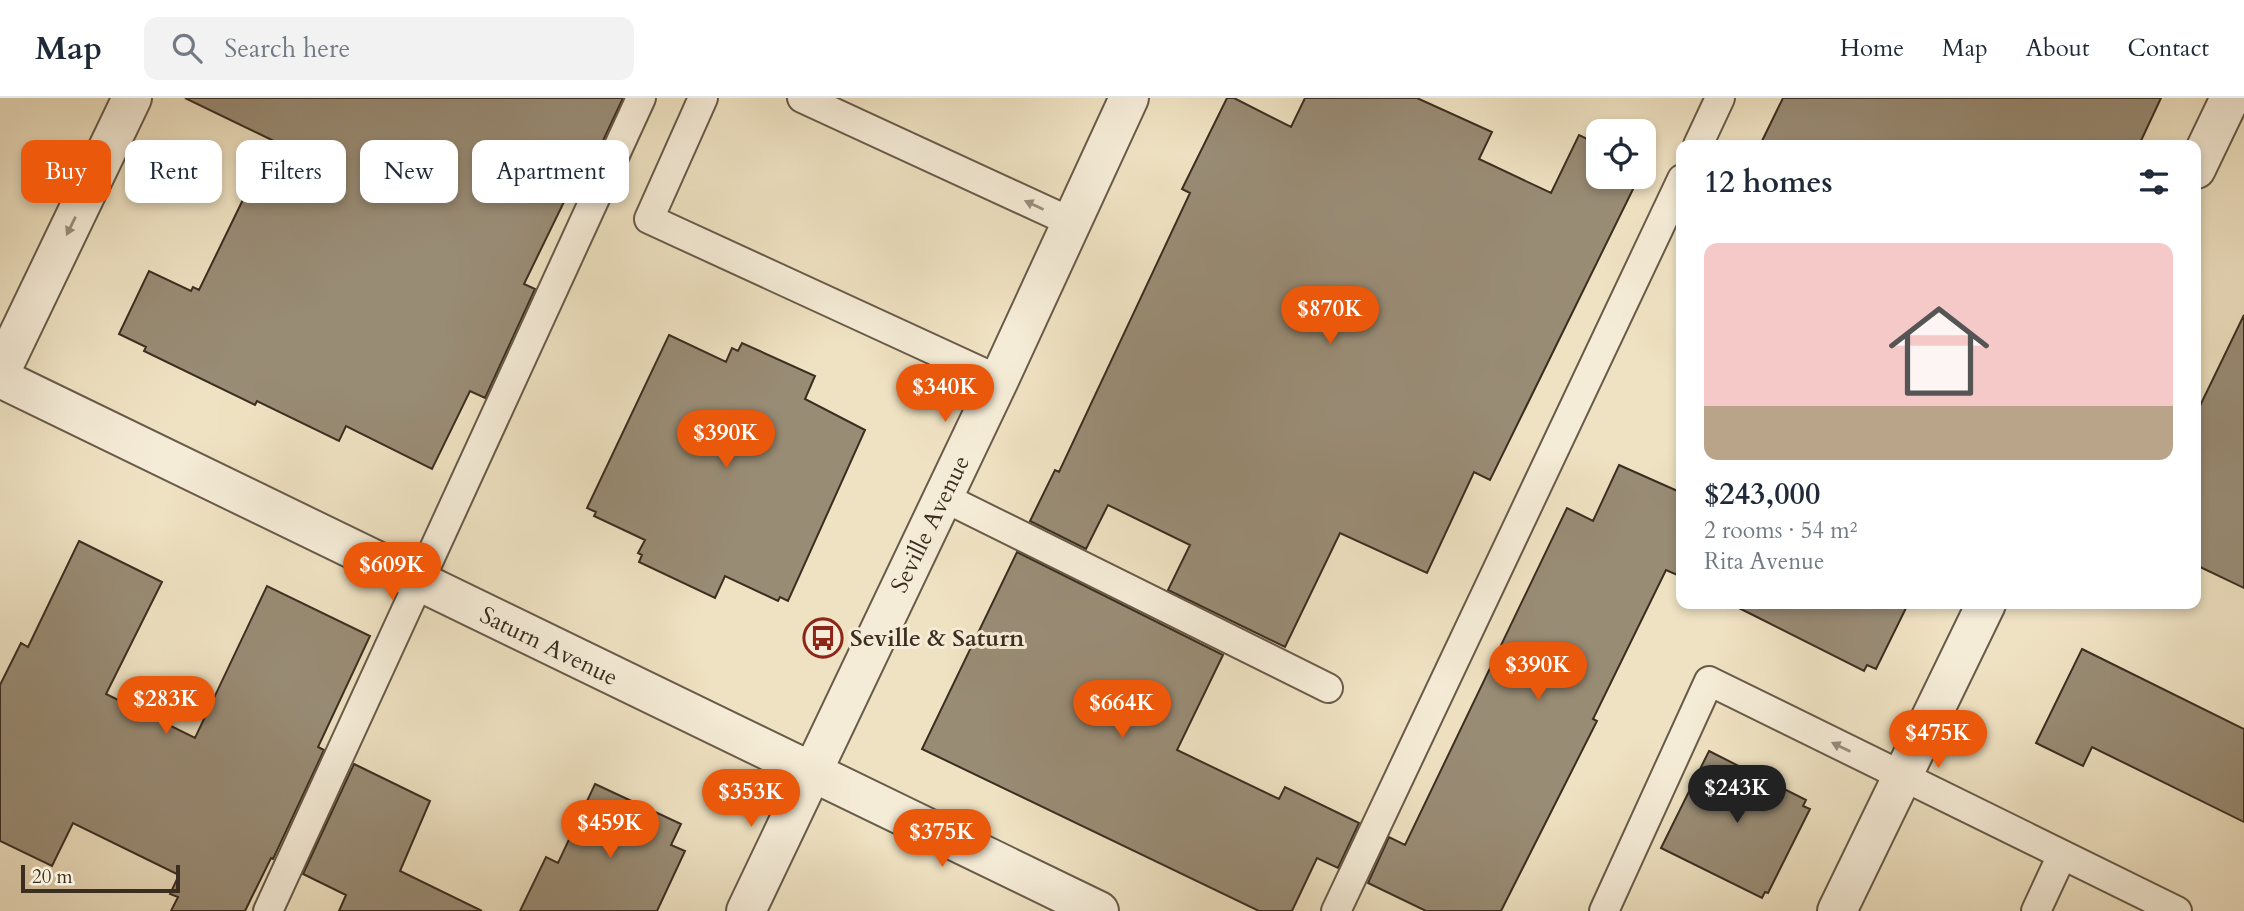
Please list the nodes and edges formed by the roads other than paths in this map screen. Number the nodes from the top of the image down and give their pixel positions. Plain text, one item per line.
1 (132, 98) edge
2 (641, 98) edge
3 (703, 98) edge
4 (802, 98) edge
5 (1129, 98) edge
6 (1720, 98) edge
7 (2230, 98) edge
8 (1700, 140) edge
9 (2201, 159) edge
10 (1676, 192) edge
11 (1070, 222) junction
12 (0, 375) edge
13 (999, 380) junction
14 (943, 497) junction
15 (419, 582) junction
16 (1984, 609) edge
17 (1328, 688) dead end
18 (810, 773) junction
19 (1902, 778) junction
20 (2062, 855) junction
21 (268, 911) edge
22 (746, 911) edge
23 (1099, 911) edge
24 (1336, 911) edge
25 (1604, 911) edge
26 (1837, 911) edge
27 (2036, 911) edge
28 (2177, 911) edge

1 -> 12 street
2 - 15 lane
3 - 13 lane
11 -> 4 lane
5 - 11 street, Seville Avenue
6 - 8 lane
7 - 9 street
10 - 24 lane
11 - 13 street, Seville Avenue
12 - 15 street, Saturn Avenue
13 - 14 street, Seville Avenue
14 - 17 lane
14 - 18 street, Seville Avenue
15 - 18 street, Saturn Avenue
15 - 21 lane
16 - 19 street
18 - 22 street, Seville Avenue
18 - 23 street, Saturn Avenue
19 - 20 lane
19 -> 25 lane
19 - 26 street
20 - 27 lane
20 - 28 lane

